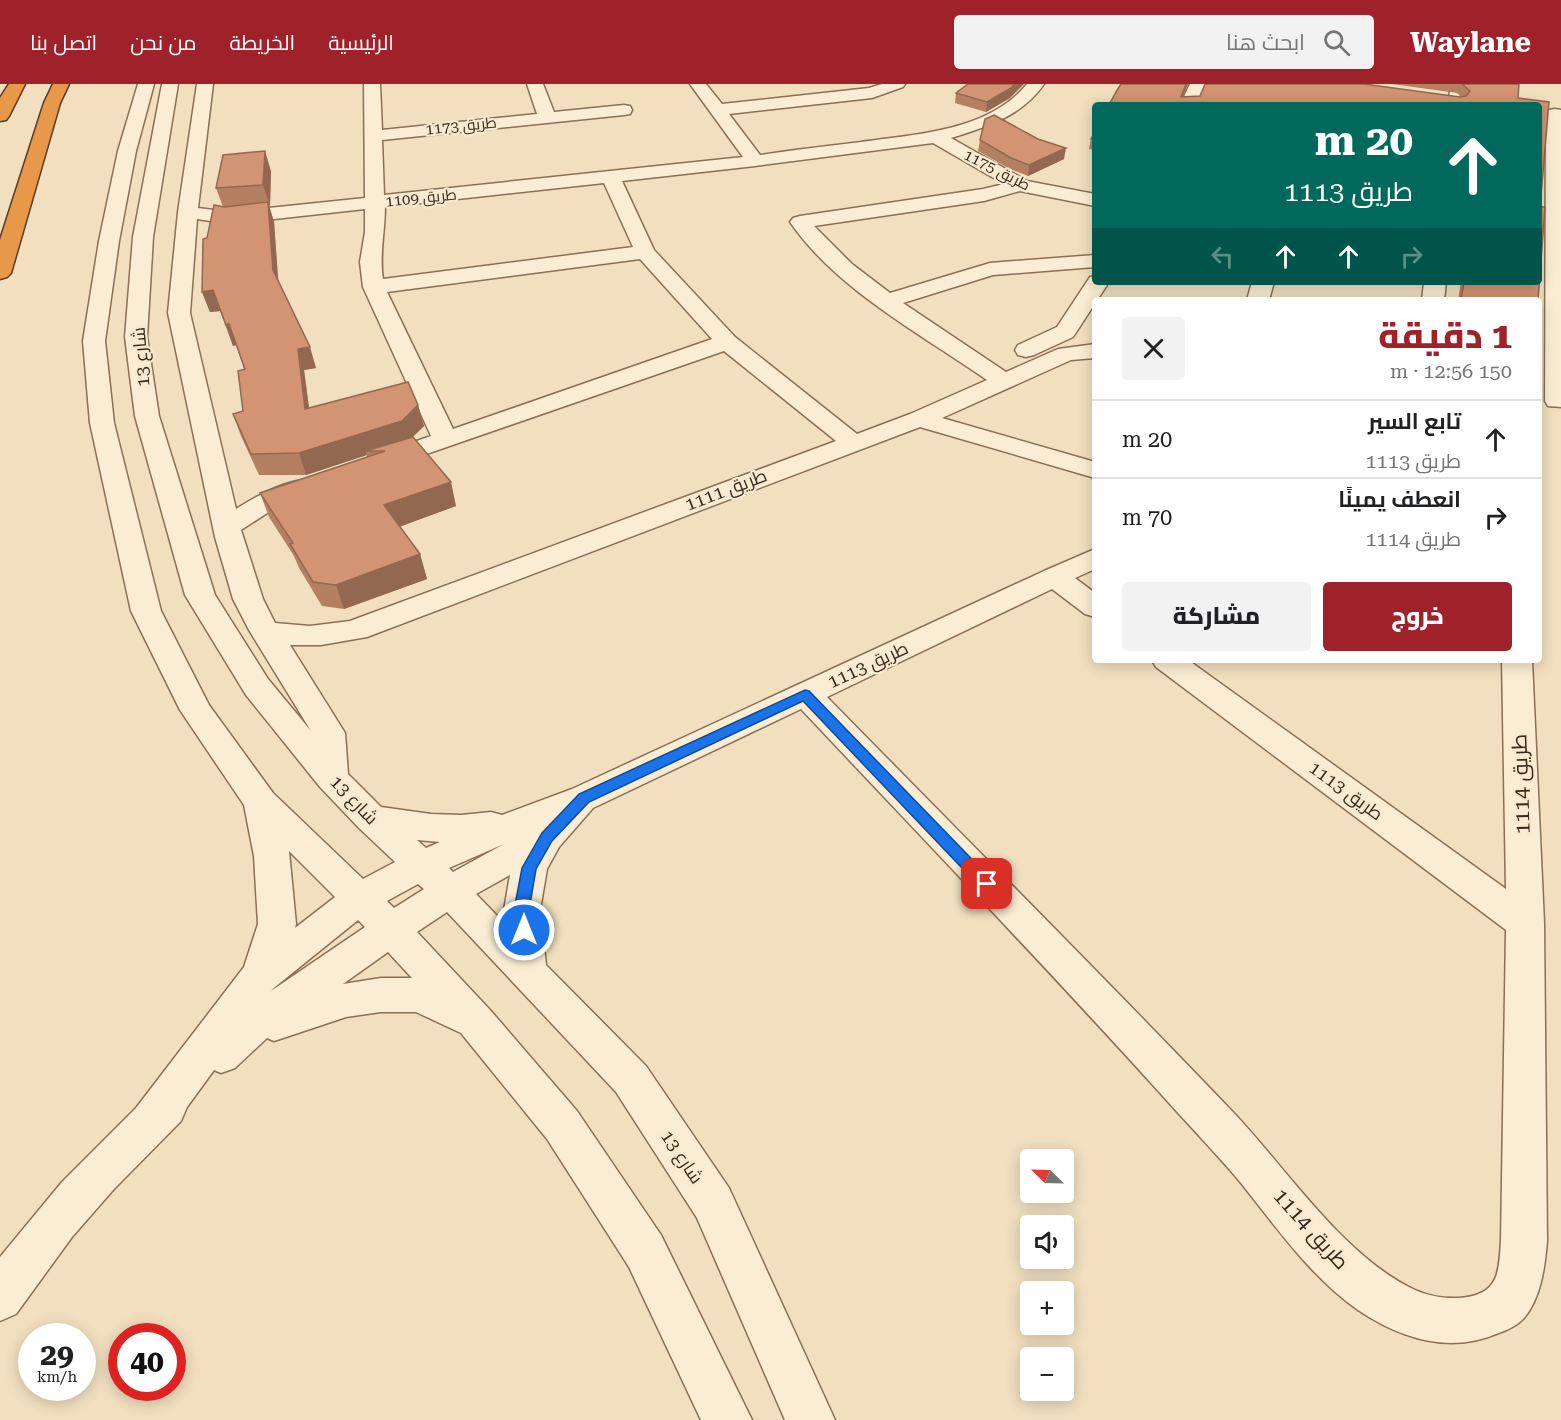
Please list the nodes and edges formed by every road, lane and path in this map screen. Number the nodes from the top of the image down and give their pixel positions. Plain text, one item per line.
1 (4, 84) edge
2 (17, 84) edge
3 (61, 84) edge
4 (66, 84) edge
5 (146, 84) edge
6 (170, 84) edge
7 (205, 84) edge
8 (372, 84) edge
9 (535, 84) edge
10 (698, 84) edge
11 (897, 84) edge
12 (1036, 84) edge
13 (1198, 84) edge
14 (1189, 102) edge
15 (52, 103) junction
16 (2, 109) edge
17 (624, 110) dead end
18 (717, 110) junction
19 (1555, 114) dead end
20 (547, 117) junction
21 (374, 136) junction
22 (936, 137) junction
23 (755, 161) junction
24 (611, 177) junction
25 (1020, 185) junction
26 (1092, 199) edge
27 (375, 203) junction
28 (1547, 212) edge
29 (187, 224) junction
30 (645, 252) junction
31 (1092, 261) edge
32 (0, 273) edge
33 (1096, 285) edge
34 (374, 287) junction
35 (887, 300) junction
36 (727, 342) junction
37 (1092, 351) edge
38 (983, 366) junction
39 (1005, 381) junction
40 (1557, 401) dead end
41 (919, 419) junction
42 (447, 441) junction
43 (853, 443) junction
44 (1092, 469) edge
45 (357, 470) edge
46 (324, 481) edge
47 (218, 485) junction
48 (291, 492) junction
49 (228, 527) junction
50 (1092, 559) edge
51 (1054, 578) junction
52 (1092, 606) edge
53 (264, 630) junction
54 (356, 630) junction
55 (1171, 663) edge
56 (1517, 663) edge
57 (302, 685) junction
58 (805, 694) junction
59 (332, 778) junction
60 (261, 802) junction
61 (370, 819) junction
62 (540, 826) junction
63 (421, 865) junction
64 (450, 891) junction
65 (359, 899) junction
66 (1525, 923) junction
67 (391, 929) junction
68 (527, 970) junction
69 (261, 975) junction
70 (477, 1023) junction
71 (243, 1033) junction
72 (150, 1123) junction
73 (0, 1298) edge
74 (727, 1420) edge
75 (810, 1420) edge

1 - 16 highway
2 - 16 highway
3 - 15 highway
4 - 15 highway
5 - 60 street
6 - 59 street, شارع 13
7 - 29 street
8 - 21 street
9 - 20 street
10 - 18 street
11 - 18 street
12 - 22 street, طريق 1109
13 - 14 street
15 - 32 highway
17 - 20 street, طريق 1173
18 - 23 street
19 - 28 street
20 - 21 street, طريق 1173
21 - 27 street
22 - 23 street, طريق 1109
22 - 25 street, طريق 1175
23 - 24 street, طريق 1109
24 - 27 street, طريق 1109
24 - 30 street
25 - 26 street, طريق 1175
25 - 35 street
27 - 29 street, طريق 1109
27 - 34 street
28 - 40 street
29 - 47 street
30 - 34 street
30 - 36 street
31 - 35 street
33 - 38 street
34 - 42 street
35 - 38 street
36 - 42 street
36 - 43 street
37 - 39 street, طريق 1111
38 - 39 street
39 - 41 street, طريق 1111
41 - 43 street, طريق 1111
41 - 44 street
42 - 45 street
43 - 54 street, طريق 1111
46 - 48 street
47 - 48 street
47 - 49 street
48 - 49 street
49 - 53 street
50 - 51 street, طريق 1113
51 - 52 street
51 - 58 street, طريق 1113
53 - 54 street, طريق 1111
53 - 57 street
54 - 57 street, طريق 1111
55 - 66 street, طريق 1113
56 - 66 street, طريق 1114
57 - 59 street
58 - 62 street, طريق 1113
58 - 66 street, طريق 1114
59 - 61 street, شارع 13
60 - 65 street
60 - 69 street
61 - 62 street
61 - 63 street, شارع 13
62 - 63 street, طريق 1113
62 - 64 street, طريق 1113
62 - 68 street
63 - 64 street, شارع 13
63 - 65 street, طريق 1113
64 - 67 street, طريق 1113
64 - 68 street, شارع 13
65 - 67 street
65 - 69 street, طريق 1113
67 - 70 street
67 - 71 street, طريق 1113
68 - 75 street, شارع 13
69 - 72 street
70 - 71 street
70 - 74 street
71 - 72 street, طريق 1113
72 - 73 street

